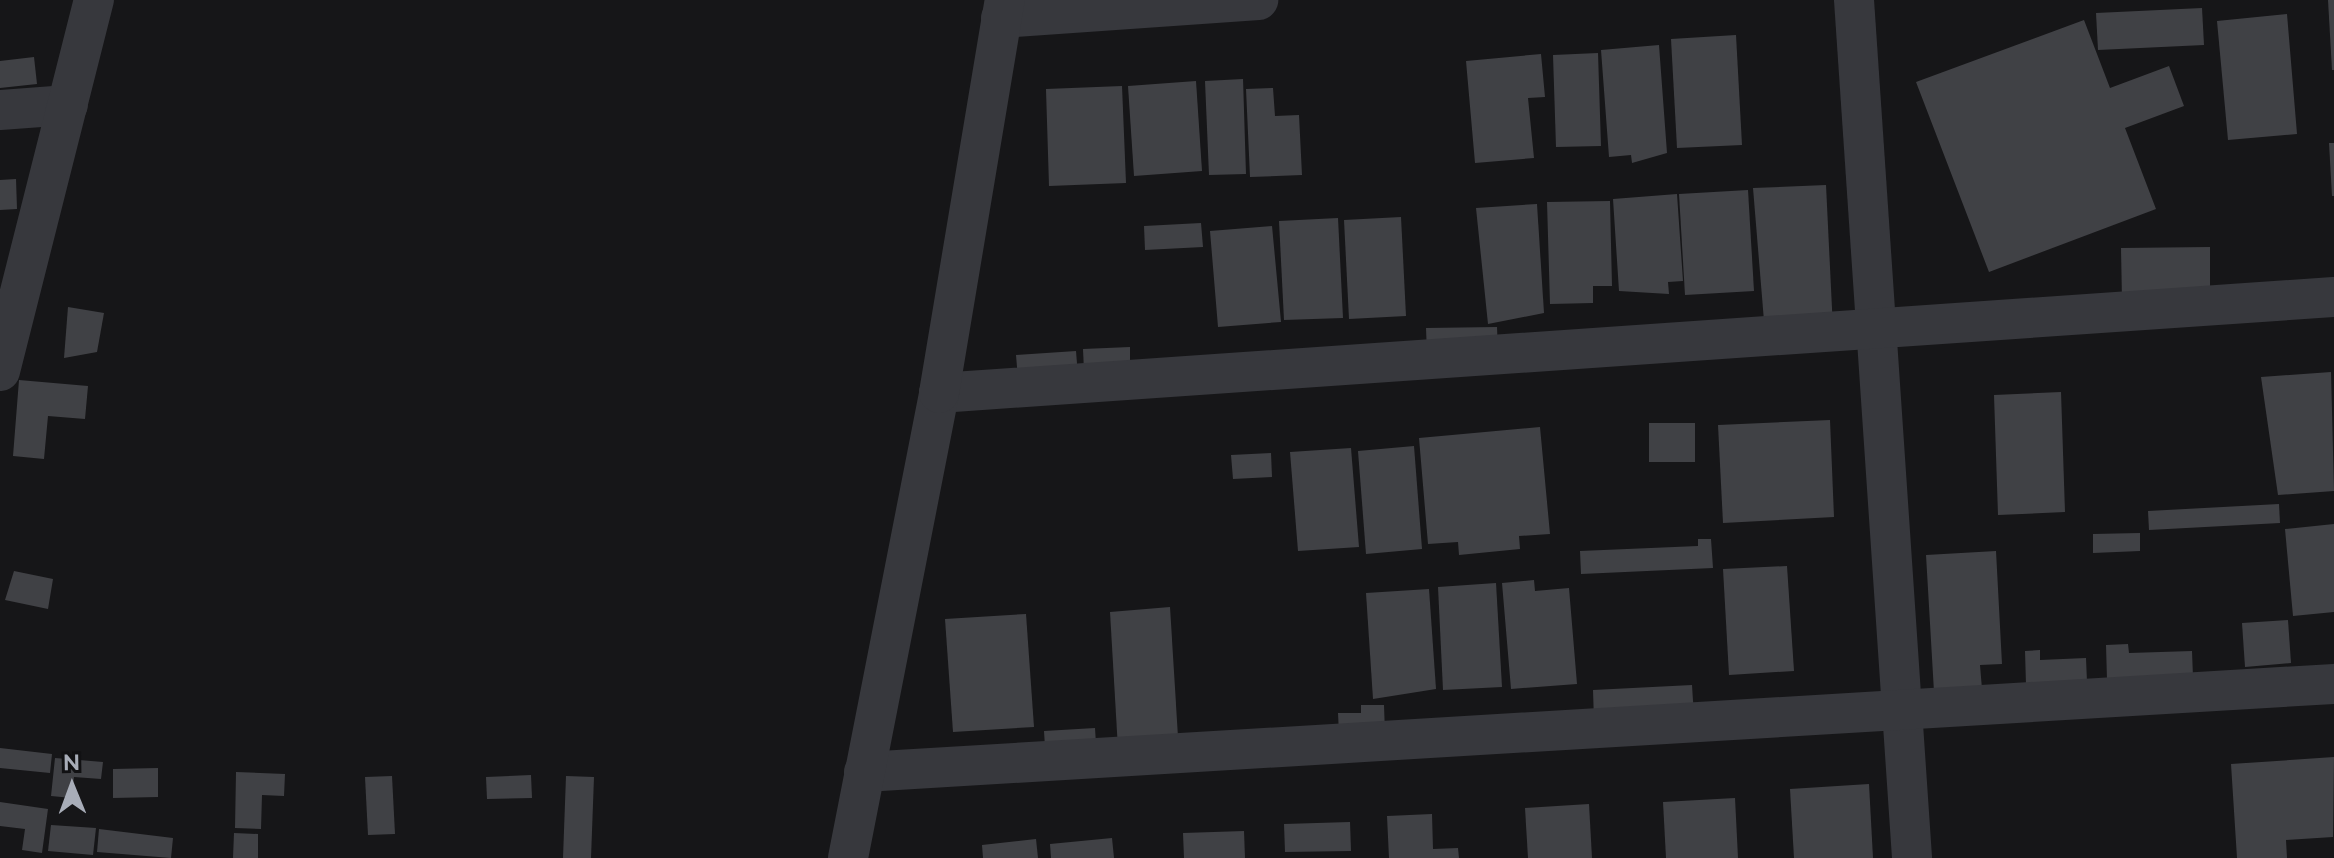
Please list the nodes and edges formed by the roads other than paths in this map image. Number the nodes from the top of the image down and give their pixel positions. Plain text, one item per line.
1 (94, 0) edge
2 (1258, 0) edge
3 (1854, 0) edge
4 (1003, 9) edge
5 (68, 105) junction
6 (0, 110) edge
7 (2334, 297) edge
8 (1879, 328) junction
9 (0, 371) edge
10 (939, 393) junction
11 (2334, 684) edge
12 (1903, 714) junction
13 (864, 772) junction
14 (848, 858) edge
15 (1912, 858) edge

1 - 5 street
2 - 4 street
3 - 8 street
4 - 10 street
5 - 6 street
5 - 9 street
7 - 8 street
8 - 10 street
8 - 12 street
10 - 13 street
11 - 12 street
12 - 13 street
12 - 15 street
13 - 14 street

